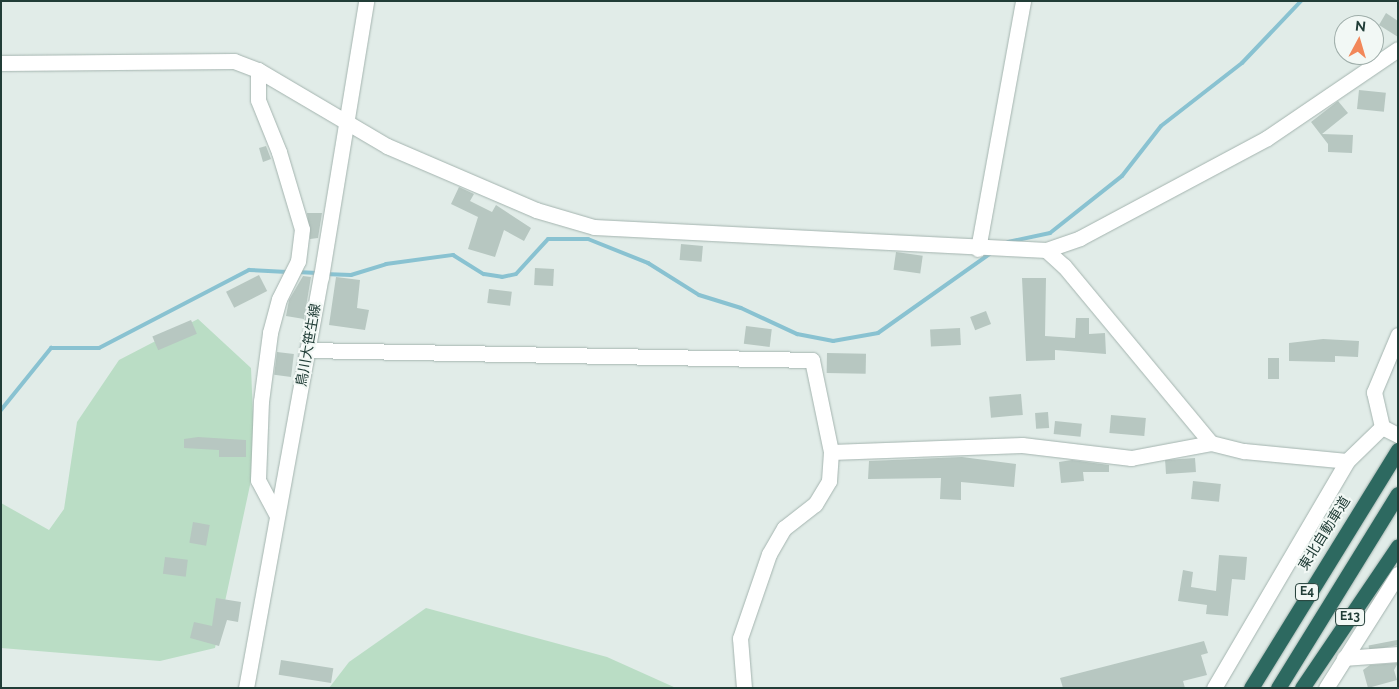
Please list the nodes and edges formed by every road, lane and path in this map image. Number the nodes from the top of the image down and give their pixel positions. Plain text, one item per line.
1 (366, 1) edge
2 (1023, 1) edge
3 (1398, 49) edge
4 (1, 63) edge
5 (258, 70) junction
6 (347, 124) junction
7 (982, 249) junction
8 (1046, 250) junction
9 (1398, 335) edge
10 (307, 350) junction
11 (1382, 427) junction
12 (1398, 435) edge
13 (1211, 443) junction
14 (1398, 450) edge
15 (831, 452) junction
16 (1347, 461) junction
17 (1398, 494) edge
18 (277, 515) junction
19 (1398, 546) edge
20 (1398, 574) edge
21 (1398, 654) edge
22 (1344, 658) junction
23 (246, 688) edge
24 (744, 688) edge
25 (1214, 688) edge
26 (1251, 688) edge
27 (1278, 688) edge
28 (1302, 688) edge
29 (1326, 688) edge

1 - 6 street, 鳥川大笹生線
2 - 7 street
3 - 8 street
4 - 5 street
5 - 6 street
5 - 18 street
6 - 7 street
6 - 10 street, 鳥川大笹生線
7 - 8 street
8 - 13 street
9 - 11 street
10 - 15 street
10 - 18 street, 鳥川大笹生線
11 - 12 street
11 - 16 street
13 - 15 street
13 - 16 street
14 - 26 highway, 東北自動車道 / E4
15 - 24 street
16 - 25 street
17 - 27 highway, E4
18 - 23 street, 鳥川大笹生線
19 - 28 highway, E13
20 - 22 street
21 - 22 street
22 - 29 street

